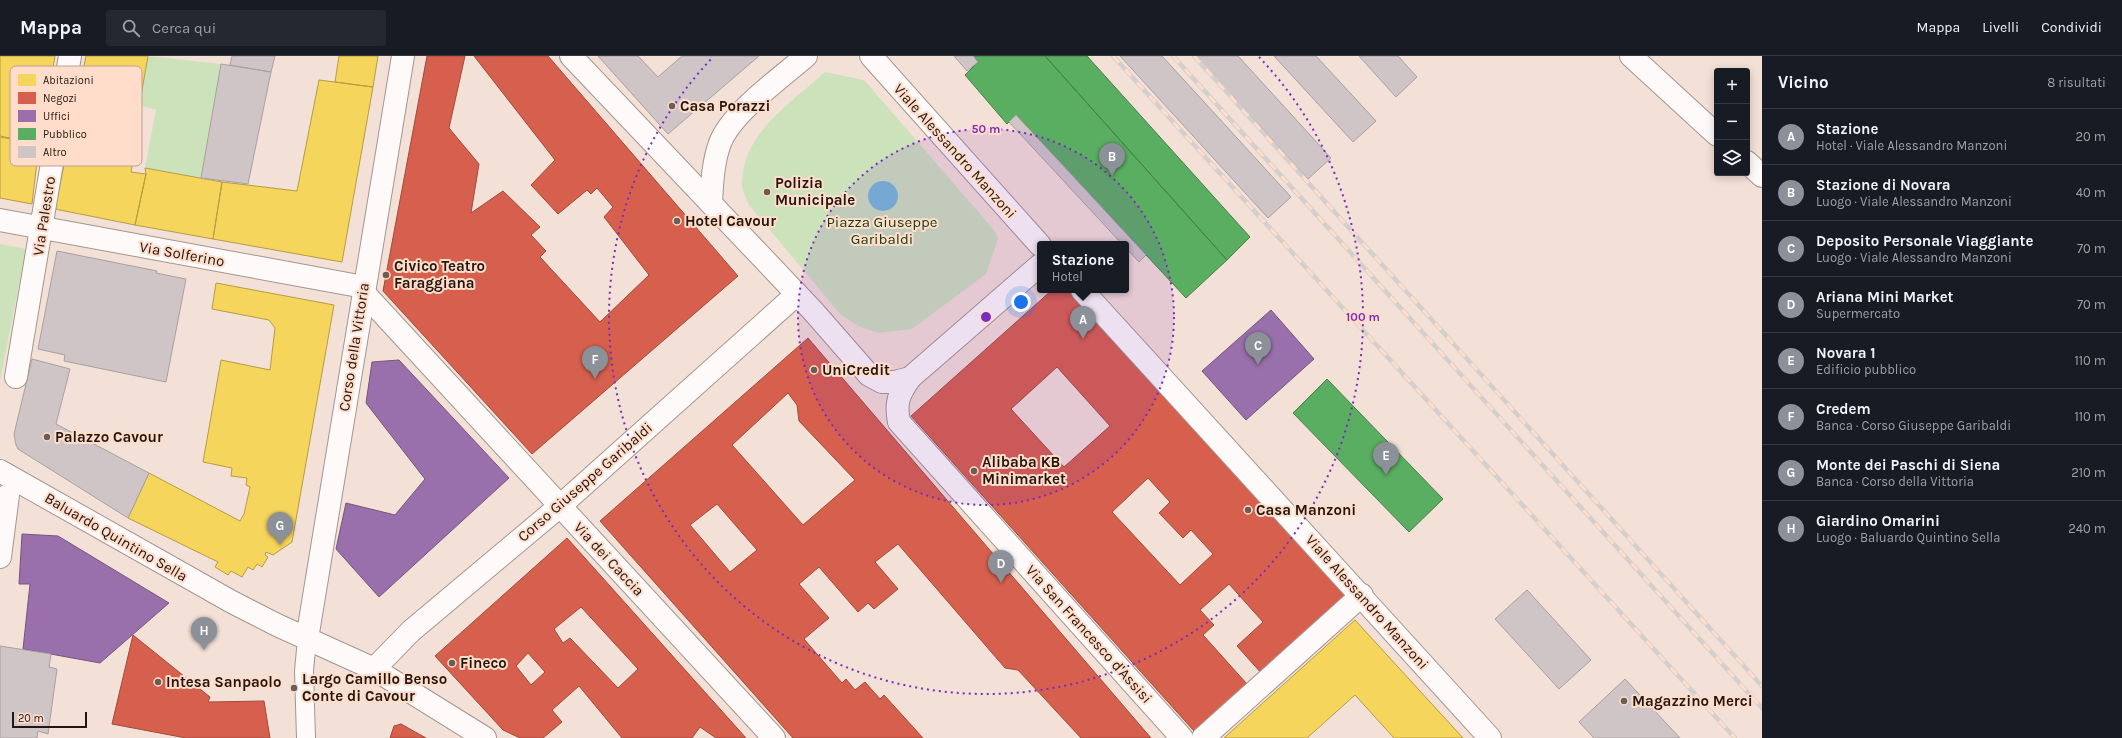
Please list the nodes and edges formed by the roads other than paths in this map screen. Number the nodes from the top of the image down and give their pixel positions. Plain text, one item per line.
1 (70, 56) edge
2 (403, 56) edge
3 (571, 56) edge
4 (806, 56) edge
5 (870, 56) edge
6 (1632, 56) edge
7 (68, 66) edge
8 (1714, 132) edge
9 (1750, 165) edge
10 (52, 166) edge
11 (1762, 176) edge
12 (711, 203) junction
13 (0, 220) edge
14 (42, 228) junction
15 (1037, 243) edge
16 (1037, 268) edge
17 (363, 290) junction
18 (1085, 293) edge
19 (797, 294) junction
20 (16, 377) dead end
21 (910, 378) junction
22 (6, 481) edge
23 (560, 506) junction
24 (0, 557) edge
25 (1362, 595) junction
26 (307, 639) junction
27 (374, 669) junction
28 (306, 738) edge
29 (485, 738) edge
30 (774, 738) edge
31 (1182, 738) edge
32 (1203, 738) edge
33 (1490, 738) edge

1 - 7 street, Via Palestro
2 - 17 street, Corso della Vittoria
3 - 12 street
4 - 12 street
5 - 15 street, Viale Alessandro Manzoni
6 - 8 street
9 - 11 street
10 - 14 street, Via Palestro
12 - 19 street
13 - 14 street, Via Solferino
14 - 17 street, Via Solferino
14 - 20 street, Via Palestro
16 - 21 street
17 - 23 street, Via dei Caccia
17 - 26 street, Corso della Vittoria
18 - 25 street, Viale Alessandro Manzoni
19 - 21 street
19 - 23 street, Corso Giuseppe Garibaldi
21 - 31 street, Via San Francesco d'Assisi
22 - 24 street
22 - 26 street, Baluardo Quintino Sella
23 - 27 street, Corso Giuseppe Garibaldi
23 - 30 street, Via dei Caccia
25 - 32 street
25 - 33 street, Viale Alessandro Manzoni
26 - 27 street, Baluardo Quintino Sella
26 - 28 street
27 - 29 street, Baluardo Quintino Sella

